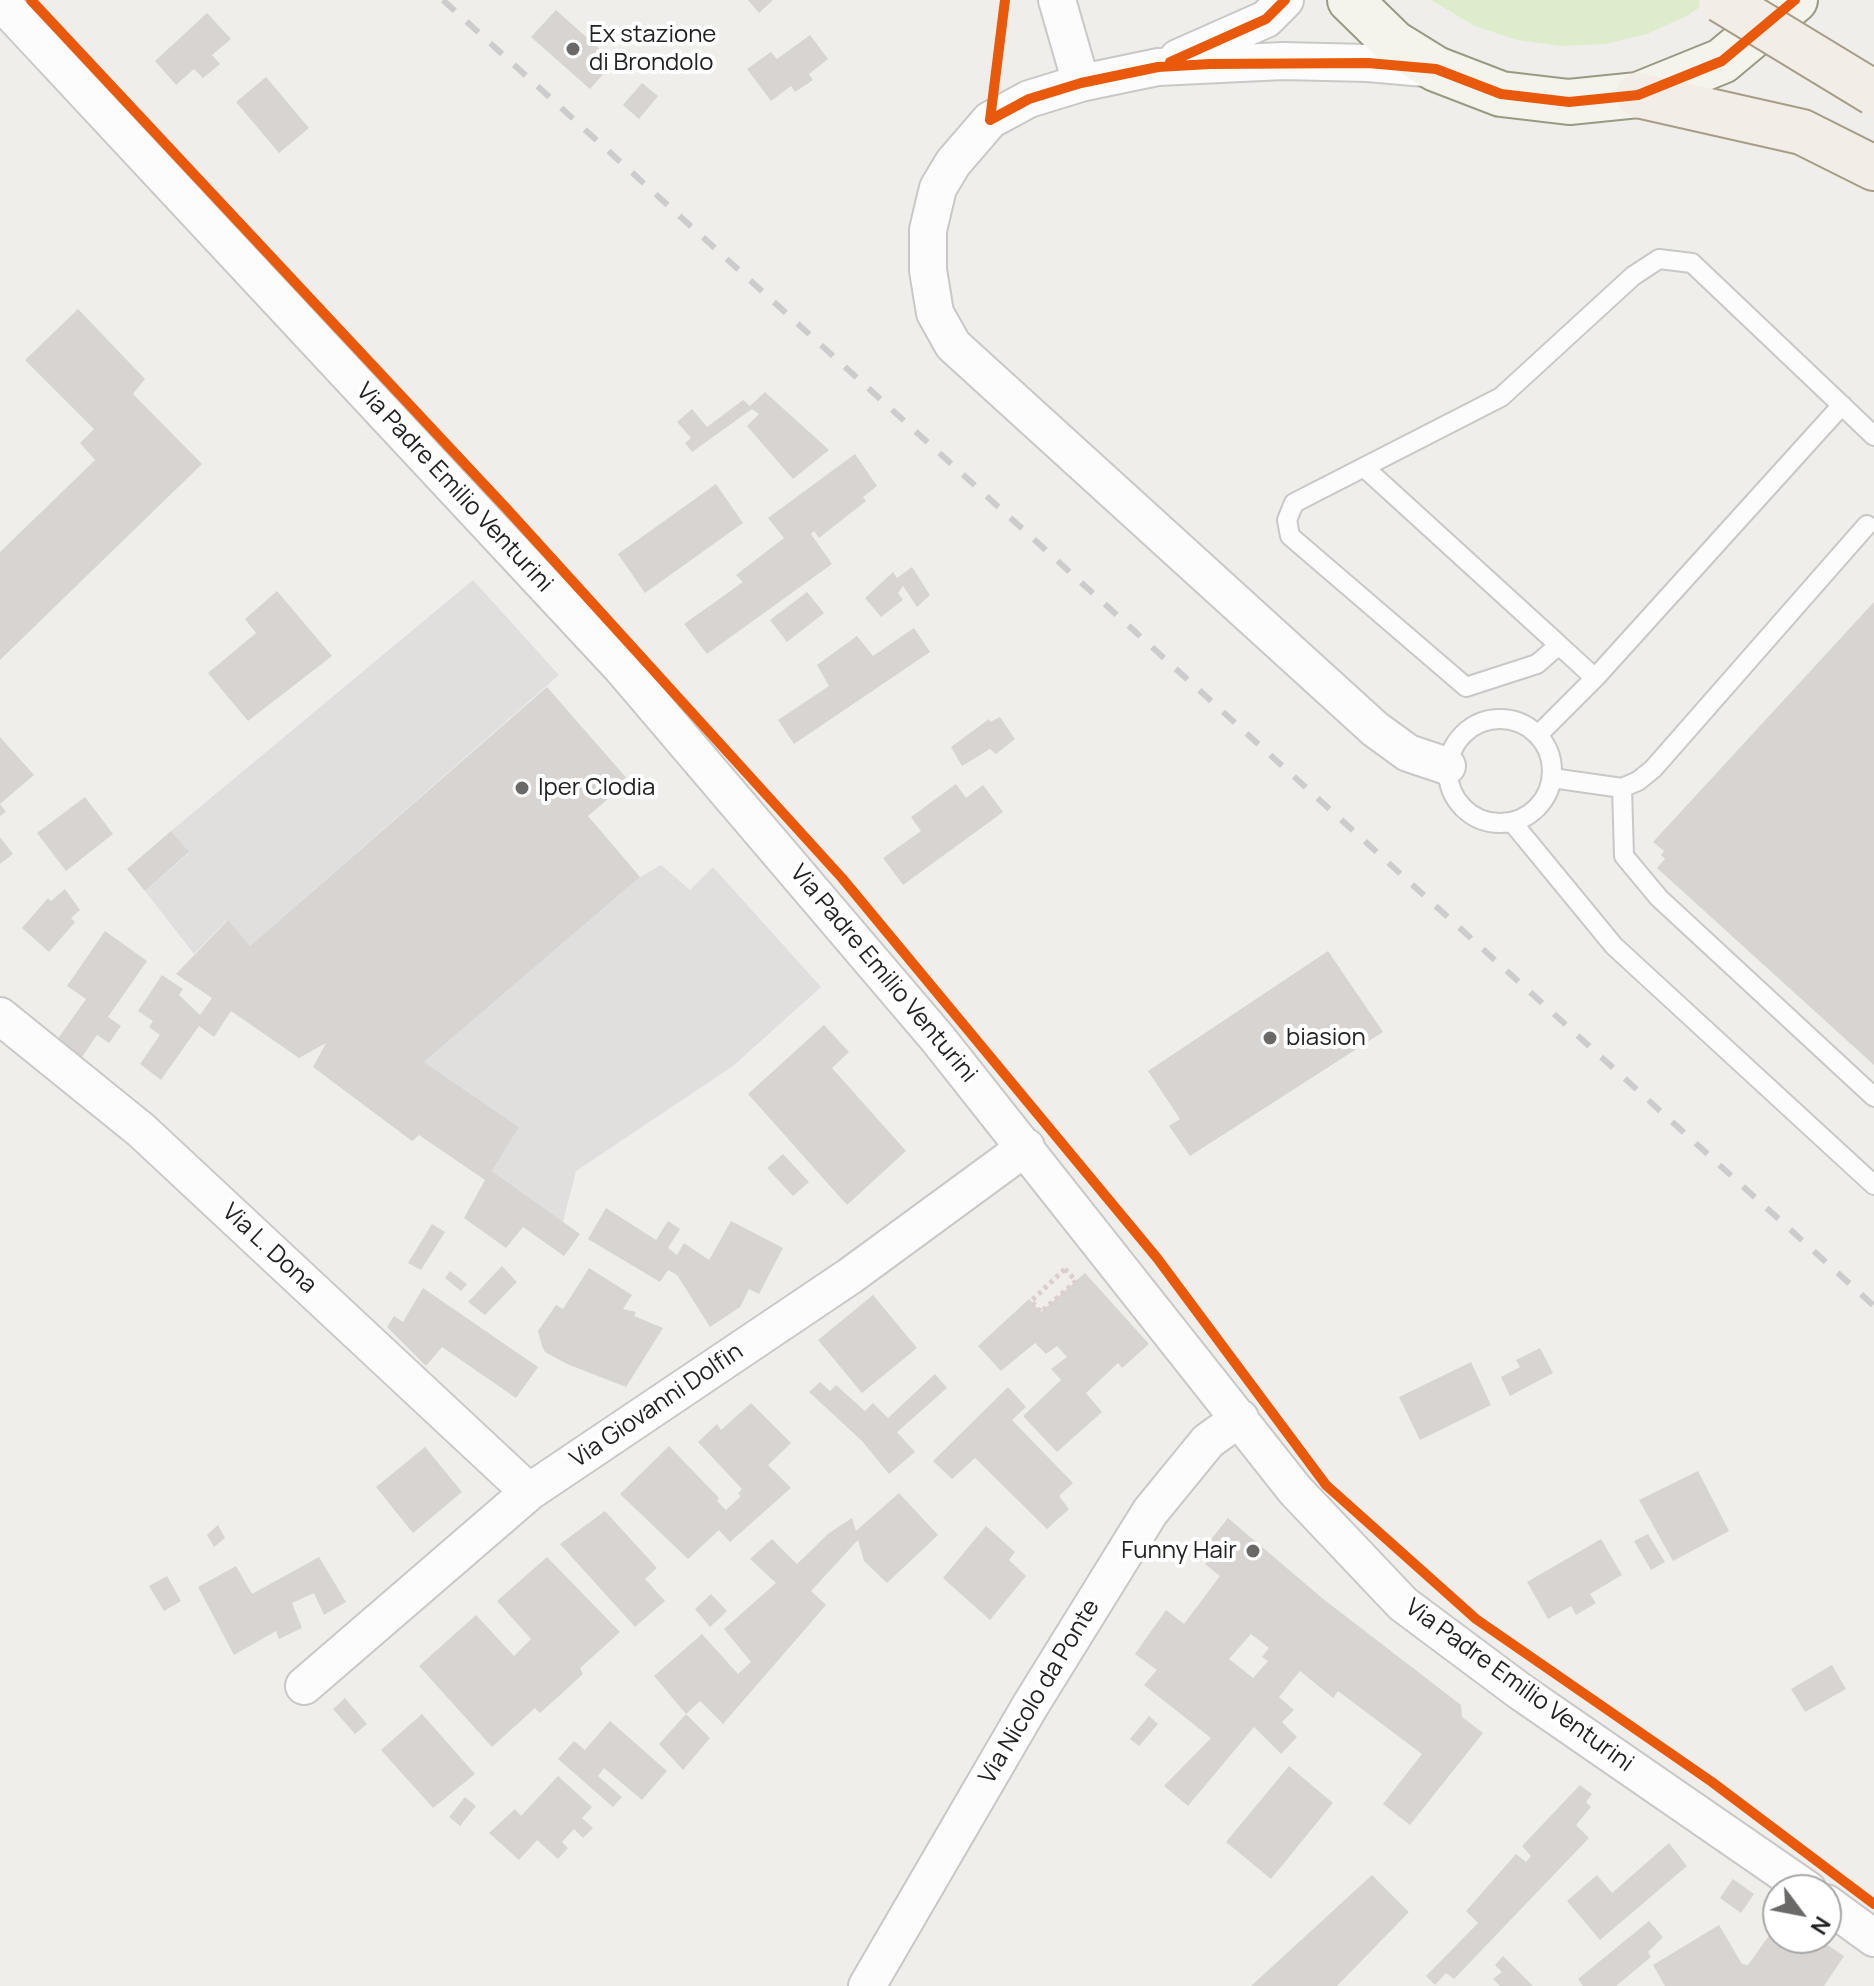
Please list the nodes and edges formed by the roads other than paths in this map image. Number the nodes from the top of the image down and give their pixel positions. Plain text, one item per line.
1 (1057, 0) edge
2 (1285, 0) edge
3 (1350, 0) edge
4 (1721, 0) edge
5 (1795, 0) edge
6 (0, 1) edge
7 (1158, 67) junction
8 (1436, 69) junction
9 (1081, 83) junction
10 (1874, 93) edge
11 (1638, 95) junction
12 (1874, 168) edge
13 (1842, 405) junction
14 (1874, 436) edge
15 (1366, 469) junction
16 (1867, 525) dead end
17 (1559, 645) junction
18 (1595, 678) junction
19 (1538, 735) junction
20 (1447, 766) junction
21 (1552, 778) junction
22 (1622, 788) junction
23 (1512, 822) junction
24 (0, 1016) edge
25 (1874, 1097) edge
26 (1026, 1147) junction
27 (1874, 1185) edge
28 (1240, 1418) junction
29 (529, 1492) junction
30 (304, 1686) dead end
31 (1785, 1874) edge
32 (1842, 1915) edge
33 (1874, 1938) edge
34 (867, 1986) edge

1 - 9 street
2 - 7 street
3 - 8 main road
4 - 10 main road, bridge
5 - 11 main road
6 - 26 street, Via Padre Emilio Venturini
7 - 8 street
7 - 9 street
8 - 11 main road
9 - 20 street
11 - 12 main road
13 - 14 lane
13 - 15 lane
13 - 18 lane
15 - 17 lane
15 - 17 lane
16 - 22 lane
17 - 18 lane
18 - 19 lane
19 - 20 lane
19 - 21 lane
20 - 23 lane
21 - 22 lane
21 - 23 lane
22 - 25 lane
23 - 27 lane
24 - 29 street, Via L. Dona
26 - 28 street, Via Padre Emilio Venturini
26 - 29 street, Via Giovanni Dolfin
28 - 31 street, Via Padre Emilio Venturini
28 - 34 street, Via Nicolo da Ponte
29 - 30 street, Via Giovanni Dolfin
32 - 33 street

